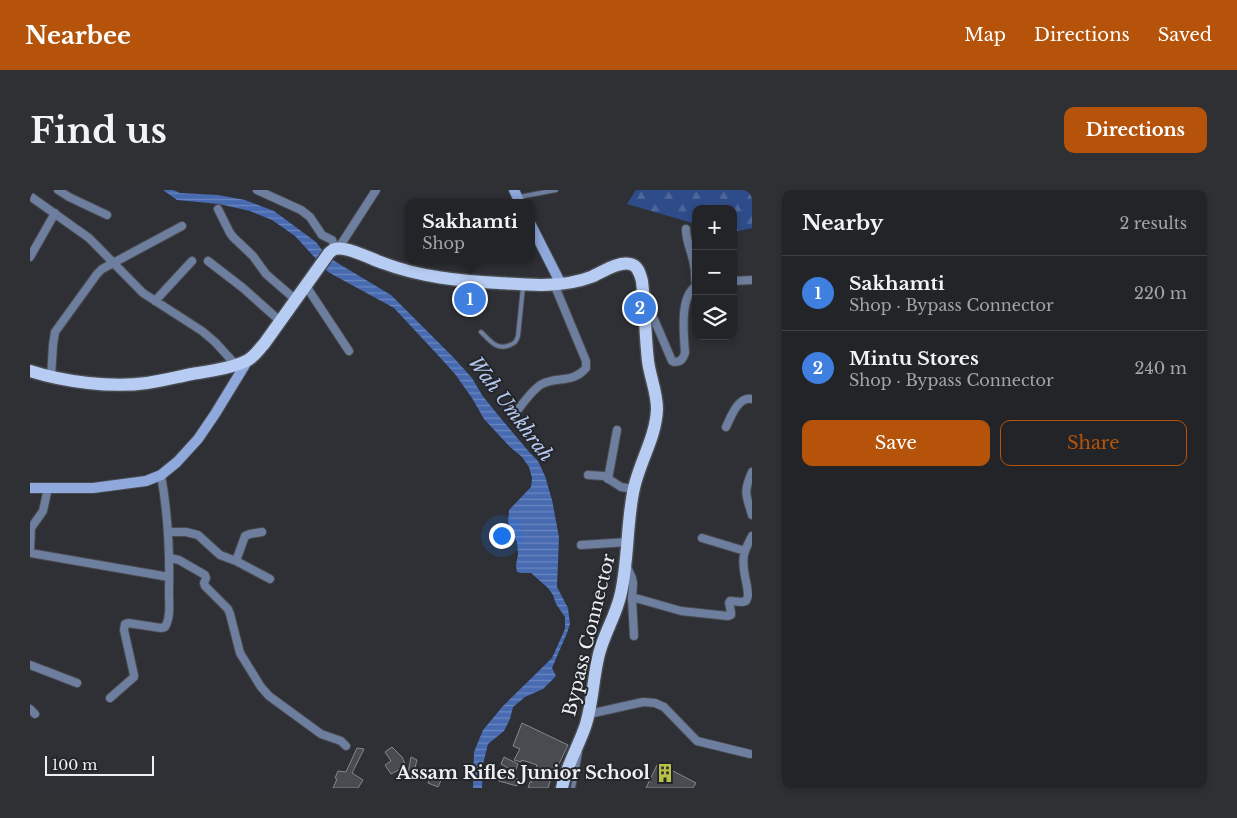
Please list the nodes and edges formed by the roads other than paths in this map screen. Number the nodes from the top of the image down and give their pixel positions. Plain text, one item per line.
1 (58, 190) edge
2 (257, 190) edge
3 (376, 190) edge
4 (556, 190) edge
5 (30, 196) edge
6 (517, 197) edge
7 (218, 209) dead end
8 (55, 213) junction
9 (107, 215) dead end
10 (182, 226) dead end
11 (686, 229) dead end
12 (535, 234) edge
13 (334, 251) junction
14 (30, 256) edge
15 (692, 259) edge
16 (192, 261) dead end
17 (208, 261) dead end
18 (114, 263) junction
19 (752, 280) edge
20 (737, 281) edge
21 (523, 284) junction
22 (558, 284) junction
23 (306, 286) junction
24 (692, 289) edge
25 (155, 300) junction
26 (296, 300) junction
27 (645, 308) junction
28 (280, 322) junction
29 (480, 332) dead end
30 (349, 351) dead end
31 (248, 360) junction
32 (235, 364) junction
33 (30, 371) edge
34 (51, 377) junction
35 (752, 399) edge
36 (517, 410) dead end
37 (726, 427) dead end
38 (617, 430) dead end
39 (752, 472) edge
40 (588, 474) dead end
41 (161, 475) junction
42 (608, 478) junction
43 (30, 488) edge
44 (48, 488) junction
45 (634, 489) junction
46 (752, 515) edge
47 (168, 532) junction
48 (262, 532) dead end
49 (752, 536) edge
50 (702, 538) dead end
51 (628, 542) junction
52 (581, 545) dead end
53 (745, 551) junction
54 (30, 552) edge
55 (169, 558) junction
56 (236, 561) junction
57 (626, 565) junction
58 (169, 578) junction
59 (270, 578) dead end
60 (632, 596) junction
61 (634, 636) dead end
62 (30, 665) edge
63 (77, 683) dead end
64 (110, 698) dead end
65 (589, 714) junction
66 (583, 735) junction
67 (346, 746) dead end
68 (750, 754) dead end
69 (562, 788) edge
70 (574, 788) edge

1 - 9 street
2 - 13 street
3 - 13 street
4 - 6 lane
5 - 8 street
7 - 26 street
8 - 14 street
8 - 18 street
10 - 18 street
11 - 15 street
12 - 22 street
13 - 21 main road, Bypass Connector
13 - 23 main road
16 - 25 street
17 - 28 street
18 - 25 street
18 - 34 street
19 - 20 street
21 - 22 main road, Bypass Connector
21 - 29 lane
22 - 27 main road, Bypass Connector
22 - 36 street
23 - 26 main road
23 - 30 street
24 - 27 street
25 - 32 street
26 - 28 main road
27 - 45 main road, Bypass Connector
28 - 31 main road
31 - 32 main road
31 - 41 street
32 - 34 main road
33 - 34 main road
35 - 37 street
38 - 42 street
39 - 46 street
40 - 42 street
41 - 44 street
41 - 47 street
42 - 45 street
43 - 44 street
44 - 54 street
45 - 51 main road, Bypass Connector
47 - 55 street
47 - 56 street
48 - 56 street
49 - 53 street
50 - 53 street
51 - 52 street
51 - 57 main road, Bypass Connector
53 - 60 street
54 - 58 street
55 - 58 street
55 - 67 street
56 - 59 street
57 - 60 street
57 - 65 main road, Bypass Connector
58 - 64 street
60 - 61 street
62 - 63 street
65 - 66 main road, Bypass Connector
65 - 68 street
66 - 69 main road, Bypass Connector
66 - 70 lane

